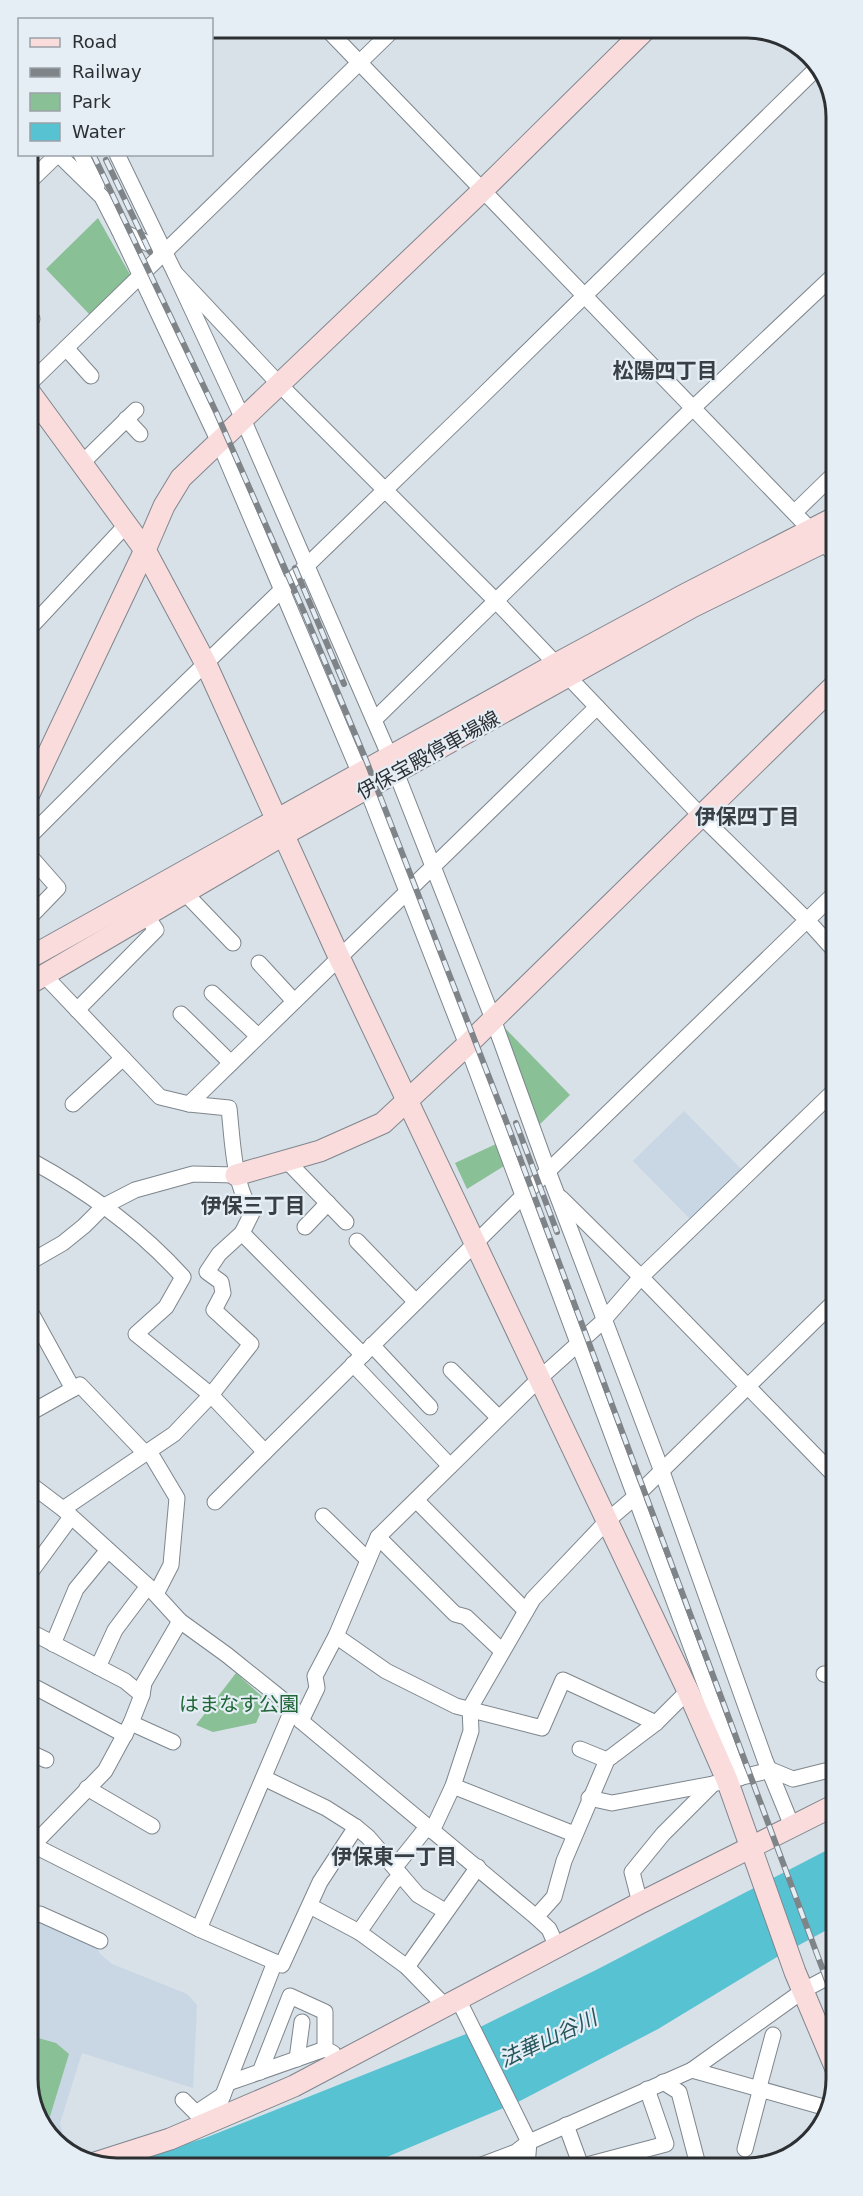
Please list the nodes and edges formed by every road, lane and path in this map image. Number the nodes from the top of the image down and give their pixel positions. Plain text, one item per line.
1 (335, 37) edge
2 (385, 37) edge
3 (637, 38) edge
4 (360, 62) junction
5 (812, 73) edge
6 (57, 156) edge
7 (59, 156) edge
8 (82, 156) edge
9 (118, 156) edge
10 (38, 174) edge
11 (483, 190) junction
12 (102, 197) junction
13 (119, 230) junction
14 (164, 252) junction
15 (175, 273) junction
16 (141, 276) junction
17 (826, 283) edge
18 (584, 295) junction
19 (66, 348) junction
20 (38, 375) edge
21 (91, 376) dead end
22 (279, 384) junction
23 (38, 403) edge
24 (693, 408) junction
25 (243, 419) junction
26 (140, 434) dead end
27 (219, 441) junction
28 (82, 463) junction
29 (826, 482) edge
30 (386, 490) junction
31 (795, 512) junction
32 (127, 524) junction
33 (825, 540) edge
34 (145, 550) junction
35 (307, 565) junction
36 (283, 590) junction
37 (495, 600) junction
38 (38, 620) edge
39 (206, 664) junction
40 (563, 671) junction
41 (826, 694) edge
42 (597, 707) junction
43 (374, 720) junction
44 (393, 765) junction
45 (38, 776) edge
46 (364, 782) junction
47 (701, 816) junction
48 (38, 828) edge
49 (280, 828) junction
50 (38, 865) edge
51 (432, 867) junction
52 (407, 892) junction
53 (185, 893) junction
54 (826, 902) edge
55 (38, 909) edge
56 (146, 915) junction
57 (807, 920) junction
58 (826, 941) edge
59 (233, 943) dead end
60 (38, 954) edge
61 (339, 957) junction
62 (259, 963) dead end
63 (37, 980) edge
64 (212, 993) dead end
65 (294, 1001) junction
66 (77, 1010) junction
67 (190, 1016) dead end
68 (493, 1019) junction
69 (258, 1036) junction
70 (467, 1045) junction
71 (123, 1058) junction
72 (231, 1063) junction
73 (826, 1099) edge
74 (409, 1101) junction
75 (73, 1104) dead end
76 (189, 1104) junction
77 (286, 1160) junction
78 (37, 1164) edge
79 (548, 1171) junction
80 (236, 1174) junction
81 (556, 1194) junction
82 (523, 1195) junction
83 (328, 1203) junction
84 (104, 1206) junction
85 (346, 1222) dead end
86 (304, 1227) dead end
87 (242, 1233) junction
88 (357, 1241) dead end
89 (476, 1243) junction
90 (37, 1258) edge
91 (641, 1277) junction
92 (416, 1302) junction
93 (826, 1310) edge
94 (604, 1319) junction
95 (37, 1324) edge
96 (578, 1344) junction
97 (363, 1355) junction
98 (451, 1370) dead end
99 (540, 1378) junction
100 (747, 1388) junction
101 (73, 1389) junction
102 (211, 1395) junction
103 (430, 1407) dead end
104 (37, 1409) edge
105 (499, 1418) junction
106 (147, 1452) junction
107 (265, 1452) junction
108 (450, 1466) junction
109 (826, 1467) edge
110 (661, 1470) junction
111 (37, 1490) edge
112 (635, 1497) junction
113 (416, 1500) junction
114 (214, 1502) dead end
115 (67, 1513) junction
116 (323, 1516) dead end
117 (607, 1521) junction
118 (378, 1537) junction
119 (108, 1550) junction
120 (368, 1560) junction
121 (37, 1562) edge
122 (152, 1590) junction
123 (526, 1611) junction
124 (180, 1621) junction
125 (37, 1636) edge
126 (336, 1636) junction
127 (52, 1644) junction
128 (502, 1651) junction
129 (98, 1667) junction
130 (37, 1687) edge
131 (688, 1691) junction
132 (142, 1695) junction
133 (470, 1708) junction
134 (297, 1715) junction
135 (656, 1723) junction
136 (128, 1729) junction
137 (173, 1742) dead end
138 (580, 1749) dead end
139 (37, 1756) edge
140 (46, 1760) dead end
141 (606, 1760) junction
142 (771, 1770) junction
143 (826, 1771) edge
144 (264, 1778) junction
145 (727, 1781) junction
146 (453, 1786) junction
147 (87, 1788) junction
148 (589, 1798) junction
149 (826, 1809) edge
150 (153, 1826) dead end
151 (792, 1826) junction
152 (356, 1827) junction
153 (430, 1829) junction
154 (574, 1834) junction
155 (37, 1840) edge
156 (750, 1846) junction
157 (37, 1848) edge
158 (478, 1867) junction
159 (398, 1871) junction
160 (640, 1903) junction
161 (310, 1906) junction
162 (445, 1911) junction
163 (37, 1915) edge
164 (536, 1917) junction
165 (199, 1929) junction
166 (359, 1932) junction
167 (100, 1941) dead end
168 (557, 1947) junction
169 (275, 1962) junction
170 (407, 1967) junction
171 (826, 1975) edge
172 (800, 1981) junction
173 (452, 2002) junction
174 (302, 2022) dead end
175 (773, 2034) dead end
176 (826, 2045) edge
177 (334, 2054) junction
178 (297, 2059) junction
179 (692, 2070) junction
180 (260, 2072) junction
181 (663, 2082) junction
182 (760, 2088) junction
183 (225, 2089) junction
184 (647, 2090) junction
185 (183, 2100) dead end
186 (821, 2106) edge
187 (205, 2118) junction
188 (566, 2125) junction
189 (529, 2142) junction
190 (745, 2149) dead end
191 (135, 2158) edge
192 (500, 2158) edge
193 (528, 2158) edge
194 (579, 2158) edge
195 (613, 2158) edge
196 (696, 2158) edge

1 - 4 street
2 - 4 street
3 - 11 street
4 - 11 street
4 - 14 street
5 - 18 street
6 - 10 street
7 - 12 street
8 - 12 street
9 - 14 street
11 - 18 street
11 - 22 street
12 - 13 street
13 - 14 street
13 - 16 street
14 - 15 street
14 - 16 street
15 - 22 street
15 - 25 street
16 - 19 street
16 - 27 street
17 - 24 street
18 - 24 street
18 - 30 street
19 - 20 street
19 - 21 street
22 - 25 street
22 - 30 street
23 - 28 street
24 - 31 street
24 - 37 street
25 - 27 street
25 - 35 street
26 - 28 street
27 - 34 street
27 - 36 street
28 - 32 street
29 - 31 street
30 - 35 street
30 - 37 street
31 - 33 street
32 - 34 street
32 - 38 street
33 - 40 street, 伊保宝殿停車場線
34 - 39 street
34 - 45 street
35 - 36 street
35 - 43 street
36 - 39 street
36 - 46 street
37 - 40 street
37 - 43 street
39 - 48 street
39 - 49 street
40 - 42 street
40 - 44 street, 伊保宝殿停車場線
41 - 47 street
42 - 47 street
42 - 51 street
43 - 44 street
44 - 46 street, 伊保宝殿停車場線
44 - 51 street
46 - 49 street, 伊保宝殿停車場線
46 - 52 street
47 - 57 street
47 - 68 street
49 - 53 street, 伊保宝殿停車場線
49 - 60 street, 伊保宝殿停車場線
49 - 61 street
50 - 55 street
51 - 52 street
51 - 68 street
52 - 61 street
52 - 70 street
53 - 56 street, 伊保宝殿停車場線
53 - 59 street
54 - 57 street
56 - 63 street, 伊保宝殿停車場線
56 - 66 street
57 - 58 street
57 - 79 street
61 - 65 street
61 - 74 street
62 - 65 street
63 - 66 street
64 - 69 street
65 - 69 street
66 - 71 street
67 - 72 street
68 - 70 street
68 - 79 street
69 - 72 street
70 - 74 street
70 - 82 street
71 - 75 street
71 - 76 street
72 - 76 street
73 - 91 street
74 - 77 street
74 - 89 street
76 - 80 street
77 - 80 street
77 - 83 street
78 - 84 street
79 - 81 street
79 - 82 street
80 - 84 street
80 - 87 street
81 - 91 street
81 - 94 street
82 - 89 street
82 - 96 street
83 - 85 street
83 - 86 street
84 - 90 street
84 - 102 street
87 - 97 street
87 - 102 street
88 - 92 street
89 - 92 street
89 - 99 street
91 - 94 street
91 - 100 street
92 - 97 street
93 - 100 street
94 - 96 street
94 - 110 street
95 - 101 street
96 - 99 street
96 - 112 street
97 - 103 street
97 - 107 street
97 - 108 street
98 - 105 street
99 - 105 street
99 - 117 street
100 - 109 street
100 - 110 street
101 - 104 street
101 - 106 street
102 - 106 street
102 - 107 street
105 - 108 street
106 - 115 street
106 - 122 street
107 - 114 street
108 - 113 street
110 - 112 street
110 - 142 street
111 - 115 street
112 - 117 street
112 - 145 street
113 - 118 street
113 - 123 street
115 - 119 street
115 - 121 street
116 - 120 street
117 - 123 street
117 - 131 street
118 - 120 street
118 - 128 street
119 - 122 street
119 - 127 street
120 - 126 street
122 - 124 street
122 - 129 street
123 - 128 street
124 - 132 street
124 - 134 street
125 - 127 street
126 - 133 street
126 - 134 street
127 - 129 street
128 - 133 street
129 - 132 street
130 - 136 street
131 - 135 street
131 - 145 street
132 - 136 street
133 - 135 street
133 - 146 street
134 - 144 street
134 - 153 street
135 - 141 street
136 - 137 street
136 - 147 street
138 - 141 street
139 - 140 street
141 - 148 street
142 - 143 street
142 - 145 street
142 - 151 street
144 - 152 street
144 - 165 street
145 - 148 street
145 - 156 street
145 - 160 street
146 - 153 street
146 - 154 street
147 - 150 street
147 - 155 street
148 - 154 street
149 - 151 street
151 - 156 street
152 - 159 street
152 - 161 street
153 - 158 street
153 - 159 street
154 - 164 street
156 - 160 street
156 - 172 street
157 - 165 street
158 - 162 street
158 - 164 street
159 - 162 street
159 - 166 street
160 - 168 street
161 - 166 street
161 - 169 street
162 - 170 street
163 - 167 street
164 - 168 street
165 - 169 street
166 - 170 street
168 - 173 street
169 - 183 street
170 - 173 street
171 - 172 street
172 - 176 street
172 - 179 street
173 - 177 street
173 - 189 street
174 - 178 street
175 - 182 street
177 - 178 street
177 - 180 street
177 - 187 street
178 - 180 street
179 - 181 street
179 - 182 street
180 - 183 street
181 - 184 street
181 - 196 street
182 - 186 street
182 - 190 street
183 - 187 street
184 - 188 street
184 - 195 street
185 - 187 street
187 - 191 street
188 - 189 street
188 - 194 street
189 - 192 street
189 - 193 street

